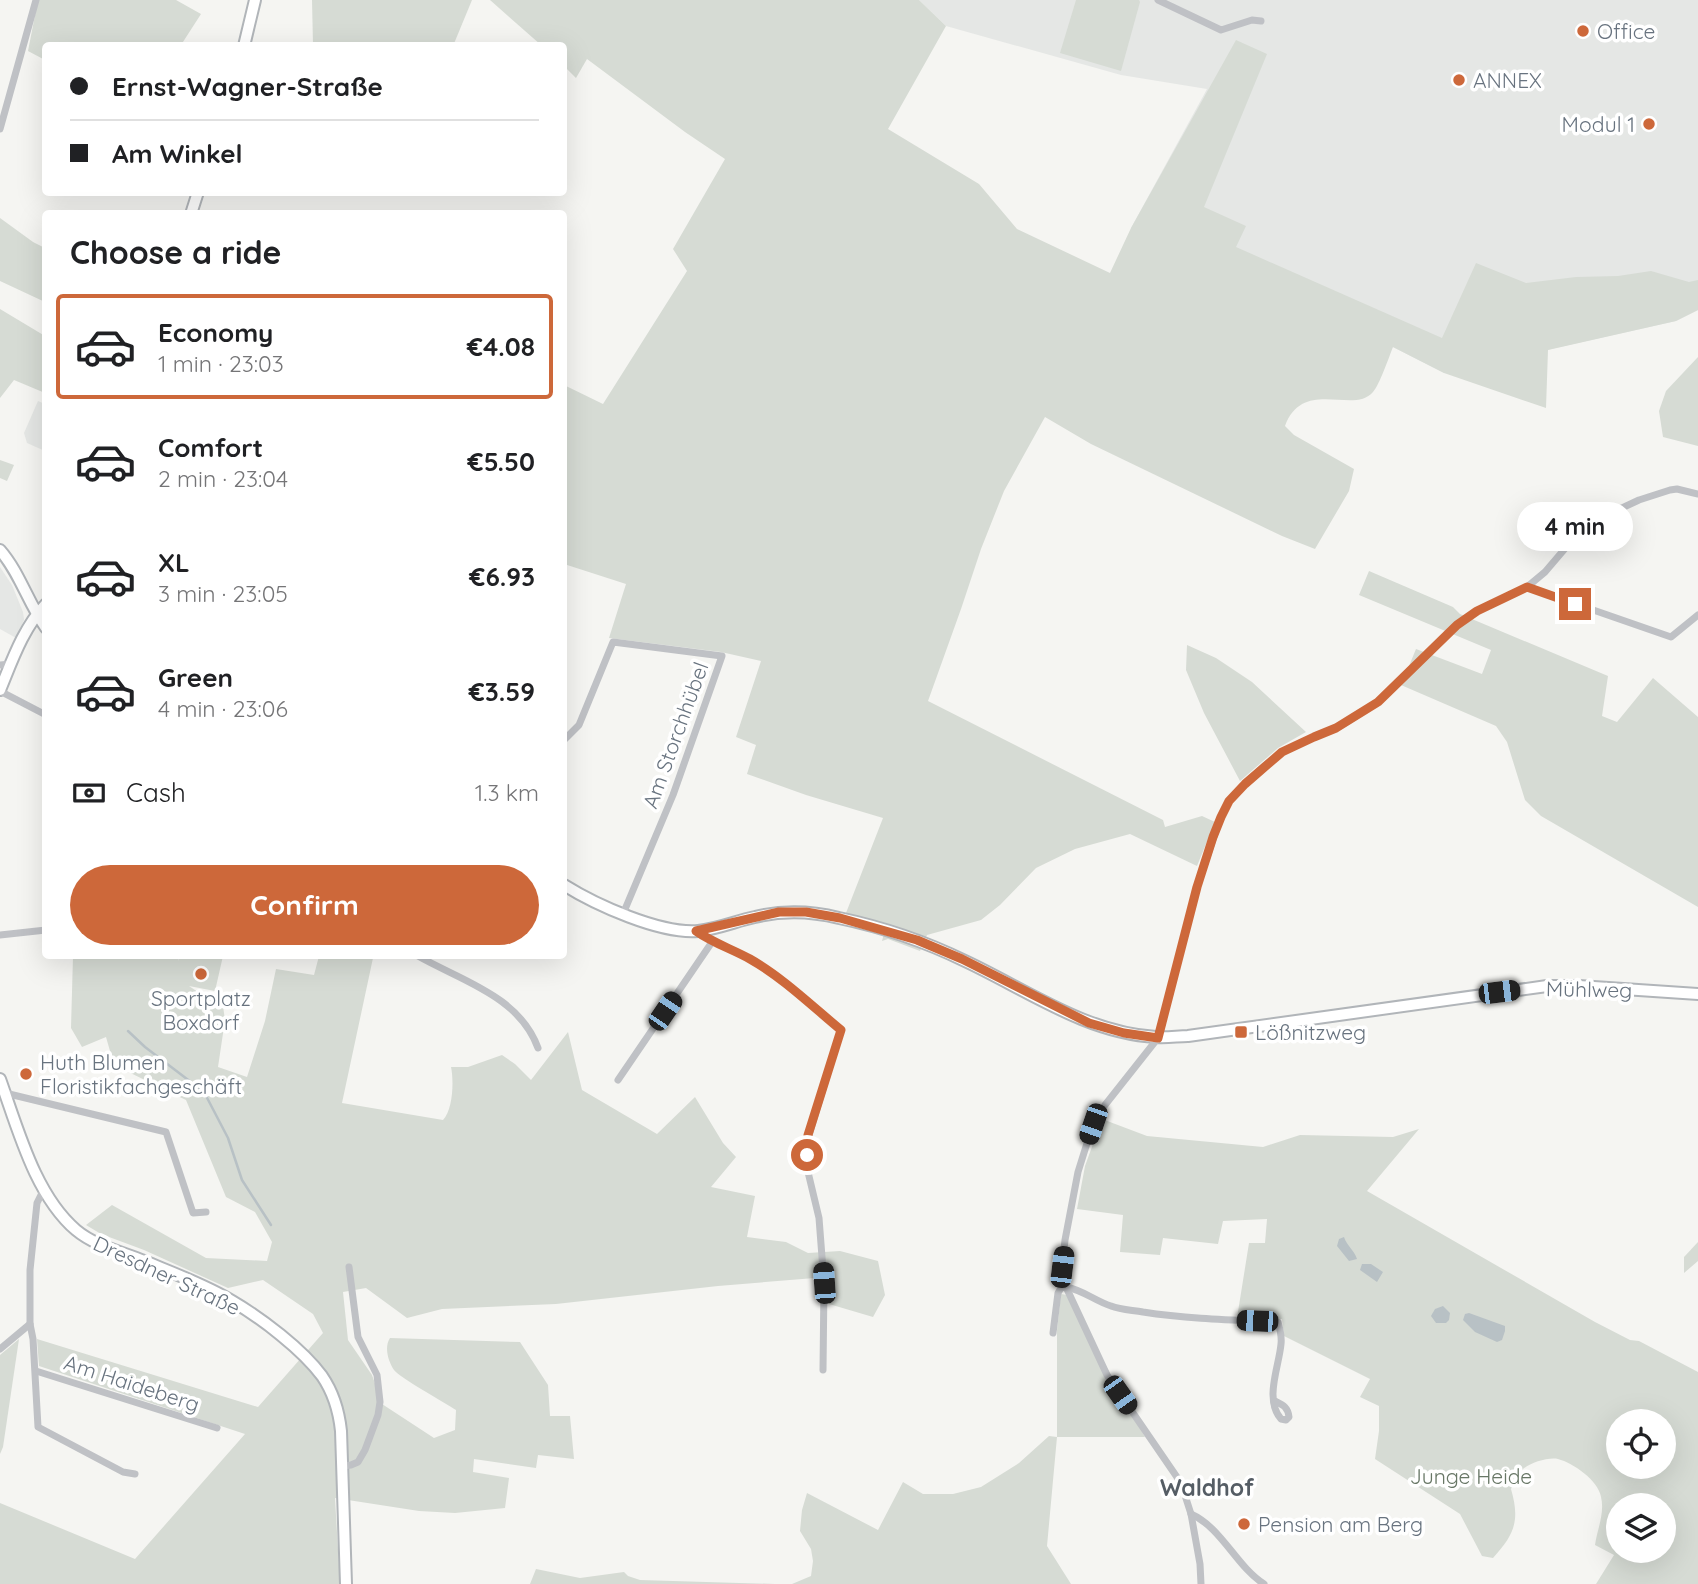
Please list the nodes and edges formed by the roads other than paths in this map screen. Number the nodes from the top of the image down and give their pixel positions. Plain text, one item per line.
1 (36, 0) edge
2 (255, 0) edge
3 (1158, 0) edge
4 (1261, 21) dead end
5 (245, 42) edge
6 (0, 129) edge
7 (1698, 494) edge
8 (0, 550) edge
9 (1527, 587) junction
10 (42, 608) edge
11 (36, 615) junction
12 (1698, 615) edge
13 (42, 623) edge
14 (5, 664) edge
15 (0, 691) edge
16 (42, 713) edge
17 (567, 737) edge
18 (567, 887) edge
19 (623, 914) junction
20 (42, 930) edge
21 (696, 931) junction
22 (0, 935) edge
23 (712, 942) junction
24 (424, 959) edge
25 (1698, 994) edge
26 (1158, 1038) junction
27 (538, 1048) dead end
28 (0, 1079) edge
29 (618, 1080) dead end
30 (5, 1093) junction
31 (43, 1191) junction
32 (206, 1212) dead end
33 (349, 1267) dead end
34 (1066, 1287) junction
35 (30, 1324) junction
36 (1053, 1333) dead end
37 (0, 1349) edge
38 (823, 1370) dead end
39 (36, 1371) junction
40 (1275, 1401) dead end
41 (217, 1428) dead end
42 (342, 1466) junction
43 (135, 1474) dead end
44 (1191, 1514) junction
45 (346, 1584) edge
46 (1201, 1584) edge
47 (1264, 1584) edge

1 - 6 street
2 - 5 street
3 - 4 street
7 - 9 street
8 - 11 street
9 - 12 street
9 - 26 street
10 - 11 street
11 - 13 street
11 - 14 street
14 - 15 street
15 - 16 street
17 - 19 street, Am Storchhübel
18 - 19 street
19 - 21 street
20 - 22 street
21 - 23 street
21 - 26 street, Mühlweg
23 - 29 street
23 - 38 street
24 - 27 street
25 - 26 street, Mühlweg
26 - 34 street
28 - 30 street, Dresdner Straße
30 - 31 street, Dresdner Straße
30 - 32 street
31 - 35 street
31 - 42 street, Dresdner Straße
33 - 42 street
34 - 36 street
34 - 40 street
34 - 44 street
35 - 37 street
35 - 39 street
39 - 41 street, Am Haideberg
39 - 43 street
42 - 45 street, Dresdner Straße
44 - 46 street
44 - 47 street

